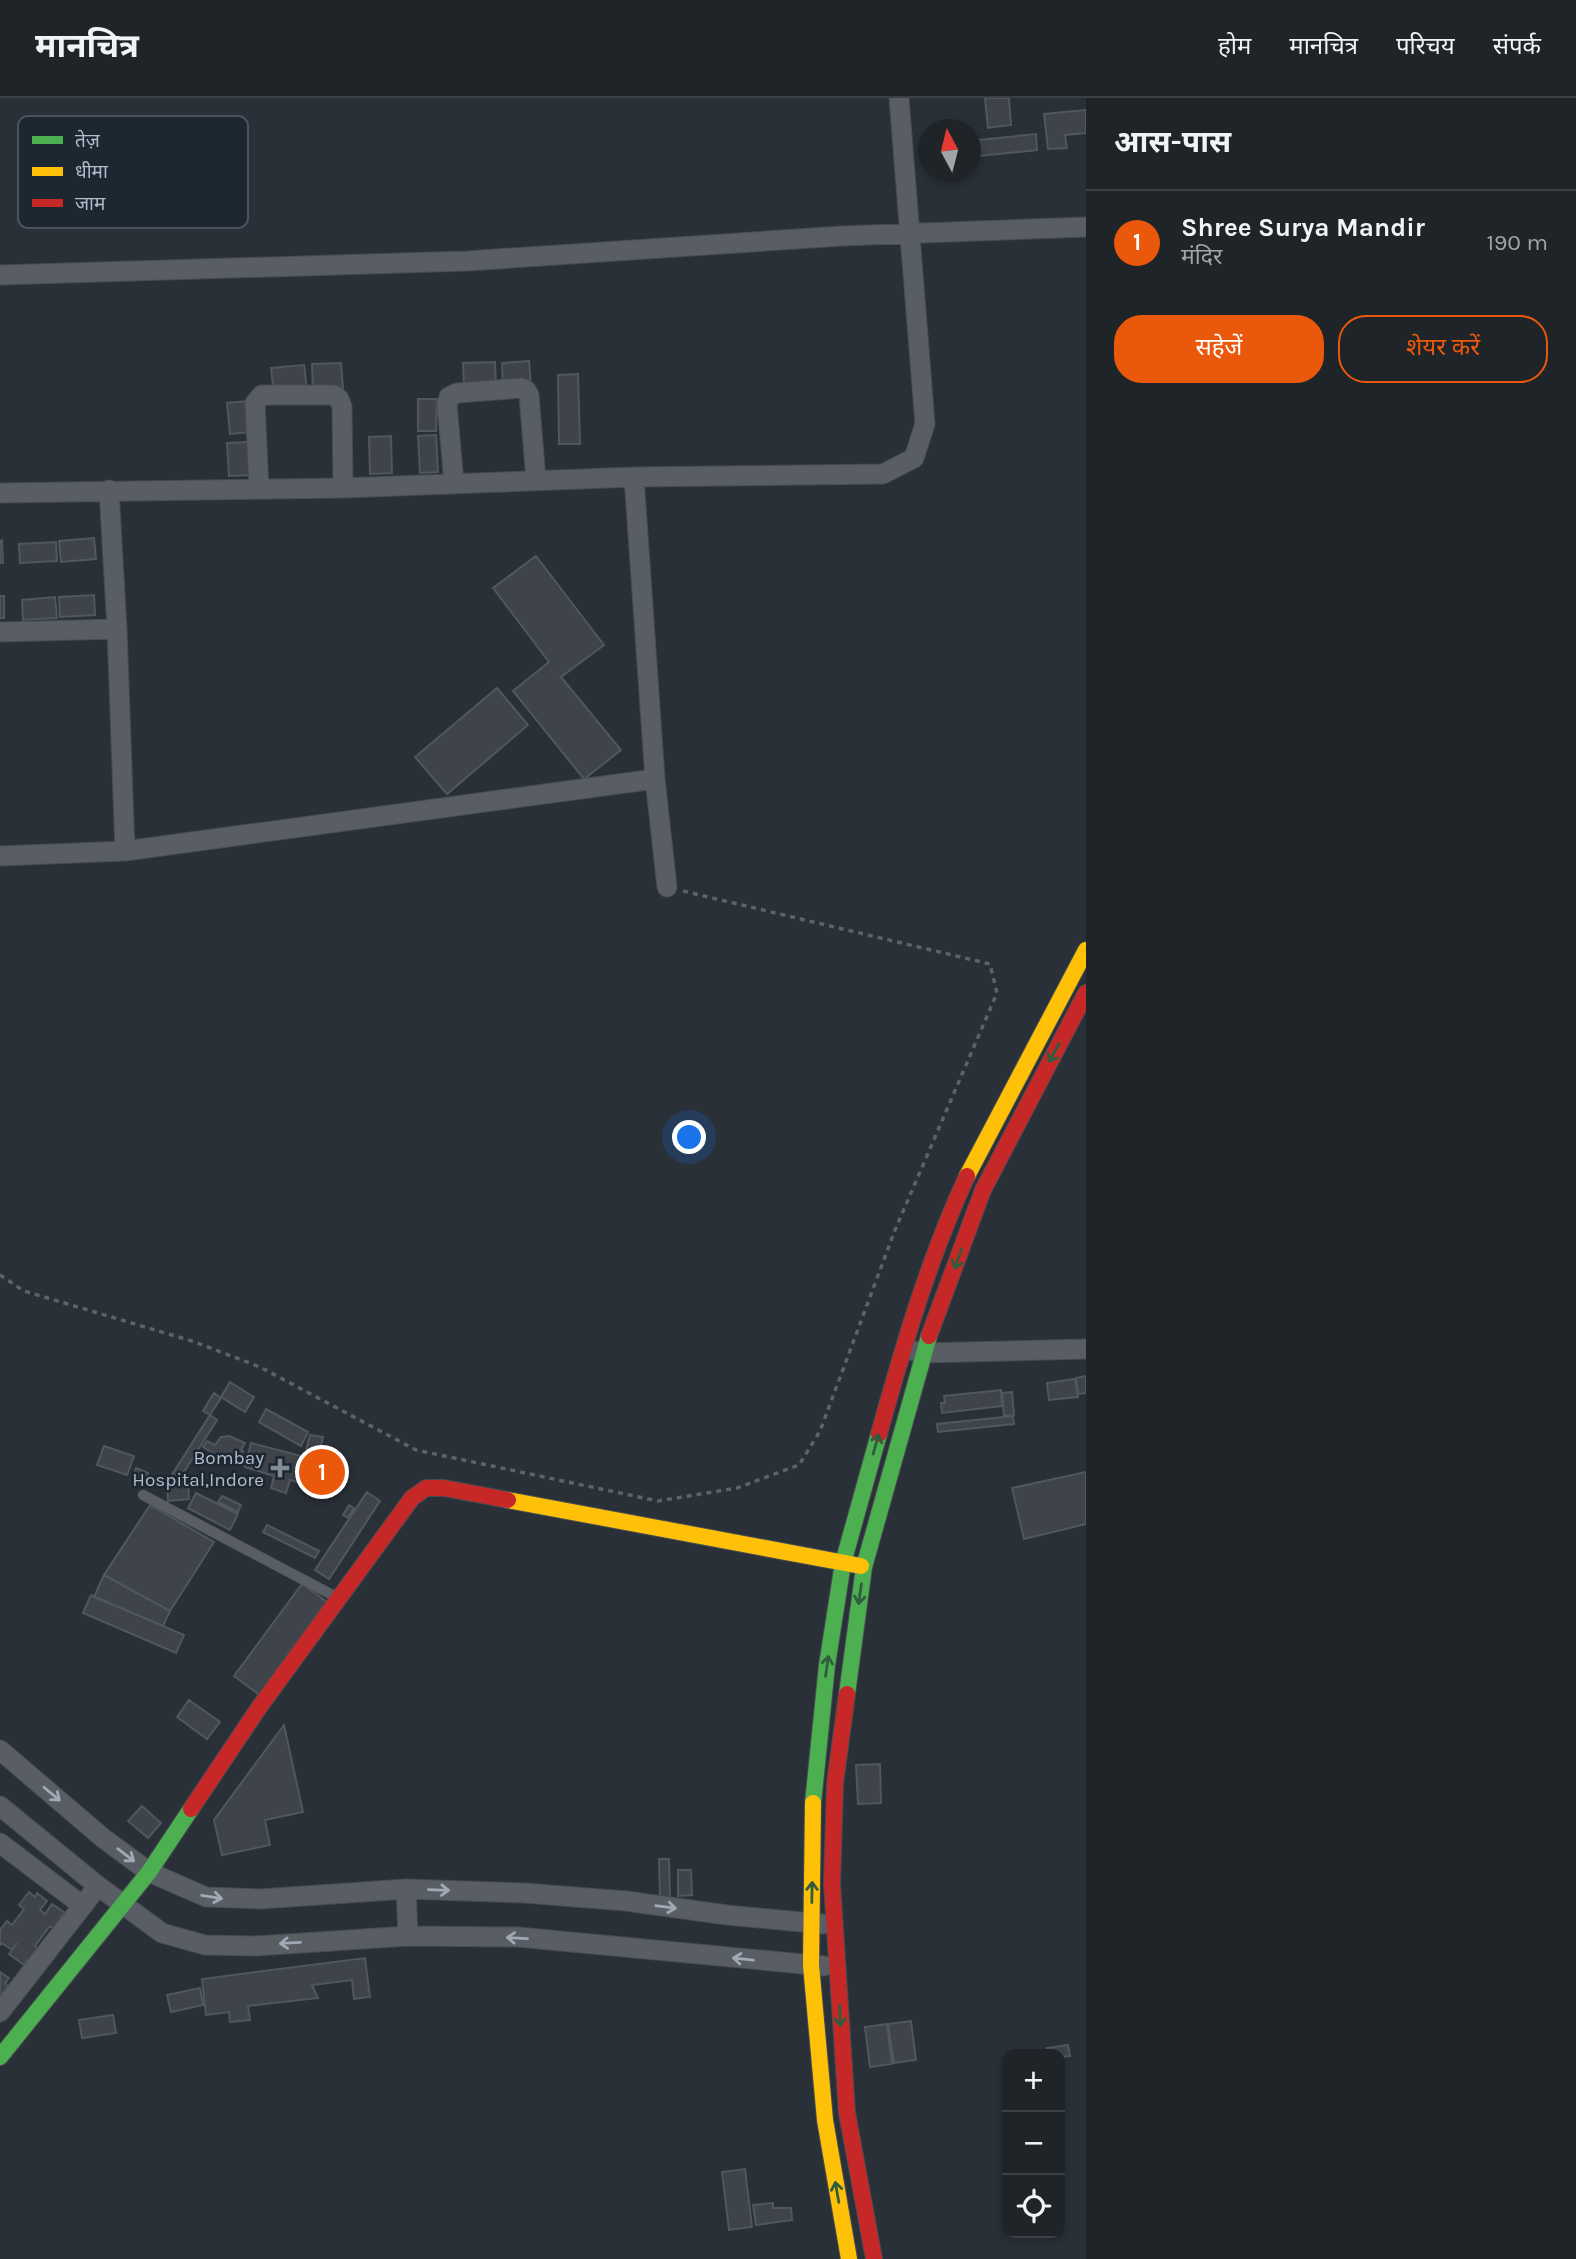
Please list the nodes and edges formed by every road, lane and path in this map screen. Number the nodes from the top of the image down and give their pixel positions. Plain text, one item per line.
1 (899, 98) edge
2 (1086, 227) edge
3 (911, 233) junction
4 (0, 275) edge
5 (634, 477) junction
6 (536, 480) junction
7 (454, 483) junction
8 (343, 488) junction
9 (259, 489) junction
10 (109, 490) junction
11 (0, 493) edge
12 (117, 629) junction
13 (0, 632) edge
14 (655, 779) junction
15 (125, 851) junction
16 (0, 856) edge
17 (667, 887) joint
18 (1086, 950) edge
19 (1086, 992) edge
20 (0, 1275) edge
21 (902, 1348) junction
22 (1086, 1349) edge
23 (923, 1353) junction
24 (143, 1495) dead end
25 (843, 1563) junction
26 (864, 1567) junction
27 (338, 1598) junction
28 (0, 1750) edge
29 (0, 1806) edge
30 (0, 1843) edge
31 (149, 1872) junction
32 (98, 1886) junction
33 (406, 1889) junction
34 (83, 1906) junction
35 (123, 1906) junction
36 (812, 1923) junction
37 (834, 1925) junction
38 (408, 1936) junction
39 (811, 1965) junction
40 (837, 1966) junction
41 (0, 2012) edge
42 (0, 2057) edge
43 (849, 2259) edge
44 (874, 2259) edge

1 - 3 street
2 - 3 street
3 - 4 street
3 - 5 street
5 - 6 street
5 - 14 street
6 - 7 street
6 - 7 street
7 - 8 street
8 - 9 street
8 - 9 street
9 - 10 street
10 - 11 street
10 - 12 street
12 - 13 street
12 - 15 street
14 - 15 street
14 - 17 street
15 - 16 street
17 - 20 path
18 - 21 street
19 -> 23 street
21 - 23 street
25 -> 21 street
22 - 23 street
23 - 26 street
24 - 27 lane
25 - 26 street
25 - 27 street
36 -> 25 street
26 -> 37 street
27 - 31 street
28 -> 31 street
29 - 32 street
30 - 34 street
31 -> 33 street
31 - 35 street
32 - 34 street
32 - 35 street
33 -> 36 street
33 - 38 street
34 - 41 street
38 -> 35 street
35 - 42 street
36 - 37 street
36 - 39 street
37 - 40 street
39 -> 38 street
39 - 40 street
43 -> 39 street
40 -> 44 street

